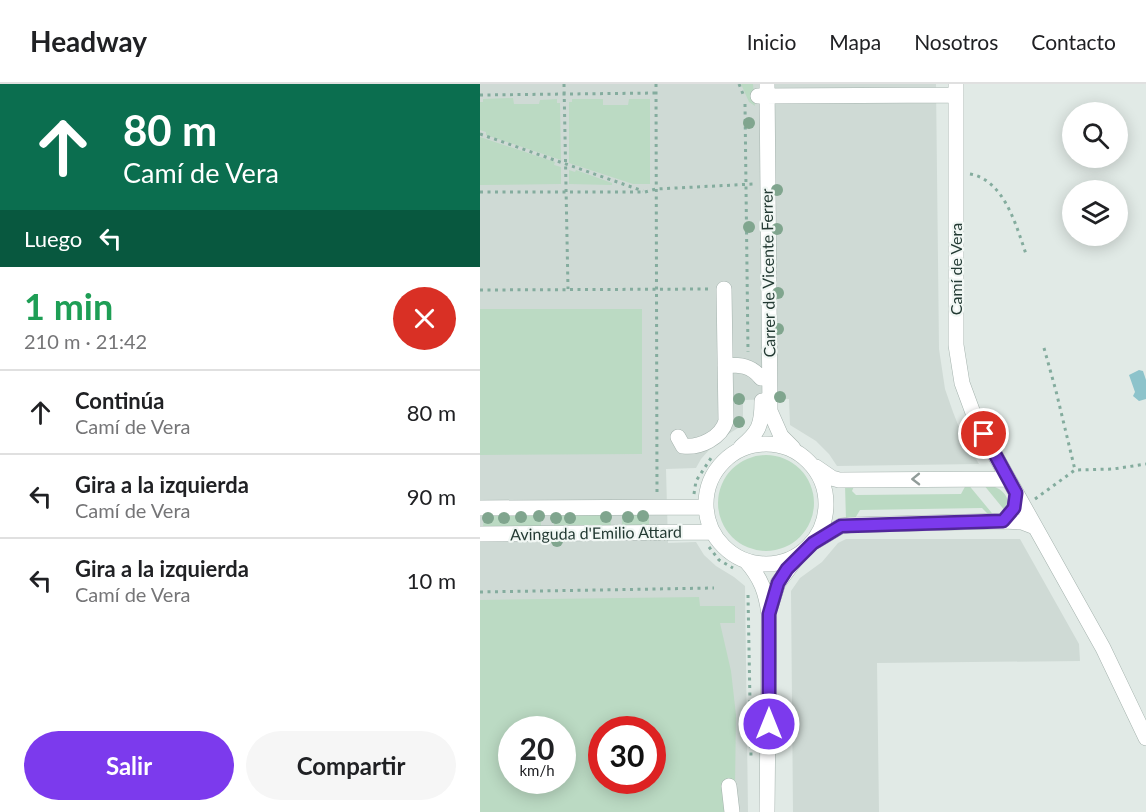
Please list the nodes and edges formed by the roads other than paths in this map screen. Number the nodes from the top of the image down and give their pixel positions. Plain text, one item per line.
1 (762, 90) edge
2 (956, 90) edge
3 (724, 289) road end
4 (751, 358) junction
5 (725, 365) junction
6 (678, 437) dead end
7 (991, 447) junction
8 (736, 451) junction
9 (797, 452) junction
10 (812, 465) junction
11 (1007, 478) junction
12 (974, 479) junction
13 (1016, 493) junction
14 (699, 507) junction
15 (480, 508) edge
16 (1003, 521) junction
17 (1035, 527) junction
18 (705, 532) junction
19 (480, 534) edge
20 (813, 543) junction
21 (800, 555) junction
22 (741, 566) junction
23 (769, 614) junction
24 (1146, 738) edge
25 (729, 786) dead end
26 (770, 806) edge
27 (732, 812) edge

1 - 2 street
1 - 4 street, Carrer de Vicente Ferrer
1 - 9 street, Carrer de Vicente Ferrer
2 - 7 street, Camí de Vera
3 - 5 street
4 - 5 street
4 - 8 street, Carrer de Vicente Ferrer
5 - 6 street
7 - 11 street, Camí de Vera
7 - 12 street
8 - 9 street
8 - 14 street
9 - 10 street
12 -> 10 street
10 - 20 street
11 - 12 street
11 - 13 street, Camí de Vera
13 - 16 street
13 - 17 street, Camí de Vera
14 - 15 street, Avinguda d'Emilio Attard
14 - 18 street
16 - 17 street
16 - 20 street
17 - 24 street, Camí de Vera
18 - 19 street, Avinguda d'Emilio Attard
18 - 22 street
20 - 21 street
21 - 22 street
21 - 23 street
22 - 23 street
23 - 26 street
25 - 27 street

